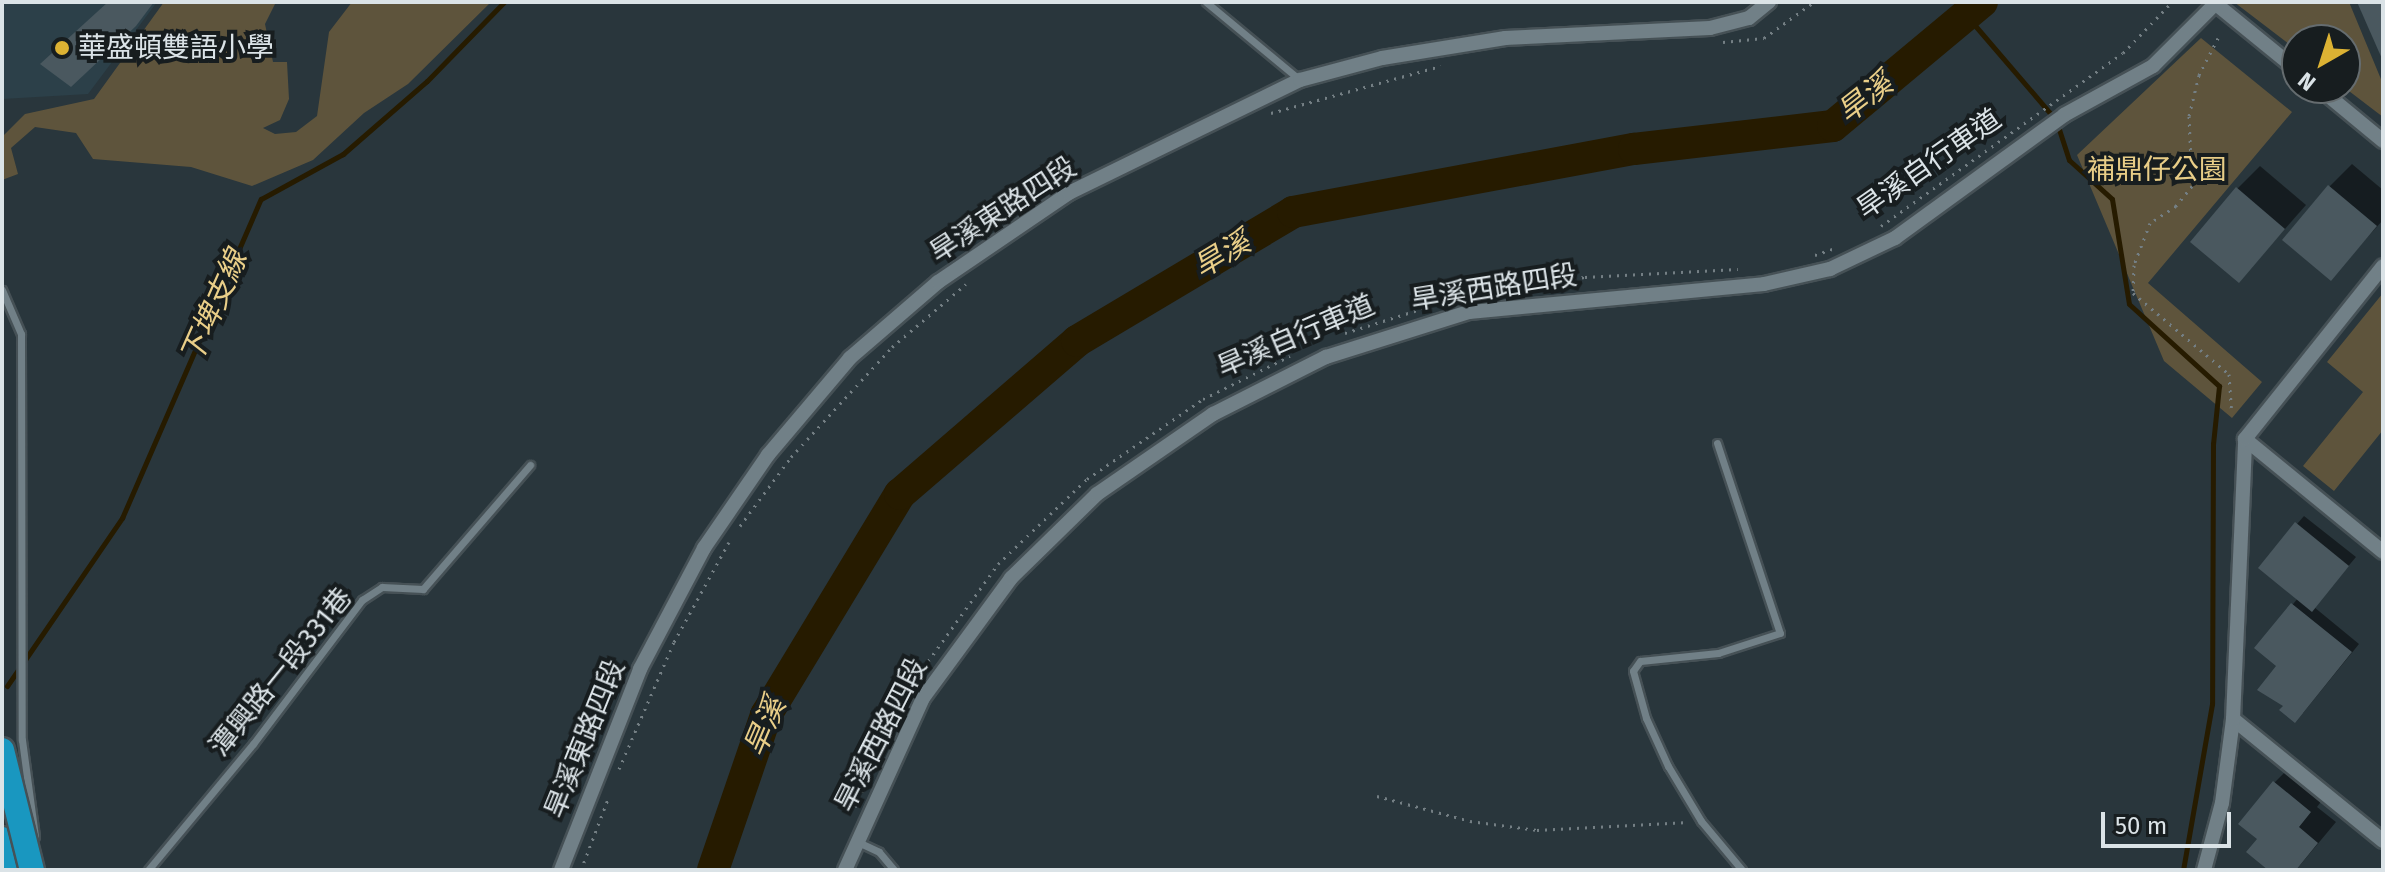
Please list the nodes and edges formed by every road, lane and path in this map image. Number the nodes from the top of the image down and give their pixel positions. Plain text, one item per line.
1 (1206, 2) edge
2 (1769, 2) edge
3 (1814, 2) edge
4 (2172, 2) edge
5 (2216, 3) edge
6 (2218, 38) dead end
7 (1711, 44) dead end
8 (2281, 57) edge
9 (1454, 63) dead end
10 (1300, 80) junction
11 (2338, 104) edge
12 (1264, 116) dead end
13 (2383, 141) edge
14 (1871, 231) dead end
15 (1838, 246) dead end
16 (1811, 256) dead end
17 (2383, 266) edge
18 (1747, 269) dead end
19 (978, 275) dead end
20 (2, 290) edge
21 (1462, 297) dead end
22 (1446, 301) dead end
23 (1333, 338) dead end
24 (1292, 355) dead end
25 (2232, 413) dead end
26 (2245, 439) junction
27 (1717, 443) dead end
28 (530, 465) dead end
29 (2383, 552) edge
30 (917, 678) dead end
31 (902, 703) dead end
32 (2233, 719) junction
33 (2, 750) edge
34 (616, 778) dead end
35 (2, 785) edge
36 (611, 791) dead end
37 (1377, 796) dead end
38 (851, 817) dead end
39 (1701, 821) junction
40 (2, 839) edge
41 (856, 841) junction
42 (2383, 841) edge
43 (14, 870) edge
44 (36, 870) edge
45 (148, 870) edge
46 (561, 870) edge
47 (581, 870) edge
48 (845, 870) edge
49 (894, 870) edge
50 (1742, 870) edge
51 (2204, 870) edge

1 - 10 lane
2 - 10 street, 旱溪東路四段
3 - 7 path
4 - 14 path, 旱溪自行車道
5 - 8 street
5 - 41 street, 旱溪西路四段
6 - 25 path
9 - 12 path
10 - 46 street, 旱溪東路四段
11 - 13 street
15 - 16 path, 旱溪自行車道
17 - 26 street
18 - 21 path
19 - 34 path
20 - 44 lane
22 - 23 path, 旱溪自行車道
24 - 30 path, 旱溪自行車道
26 - 29 street
26 - 32 street
27 - 39 lane
28 - 45 lane, 潭興路一段331巷
31 - 38 path
32 - 42 street
32 - 51 street
33 - 44 highway, bridge
35 - 44 street
36 - 47 path
37 - 39 path
39 - 50 lane
40 - 43 highway
41 - 48 street, 旱溪西路四段
41 - 49 lane

